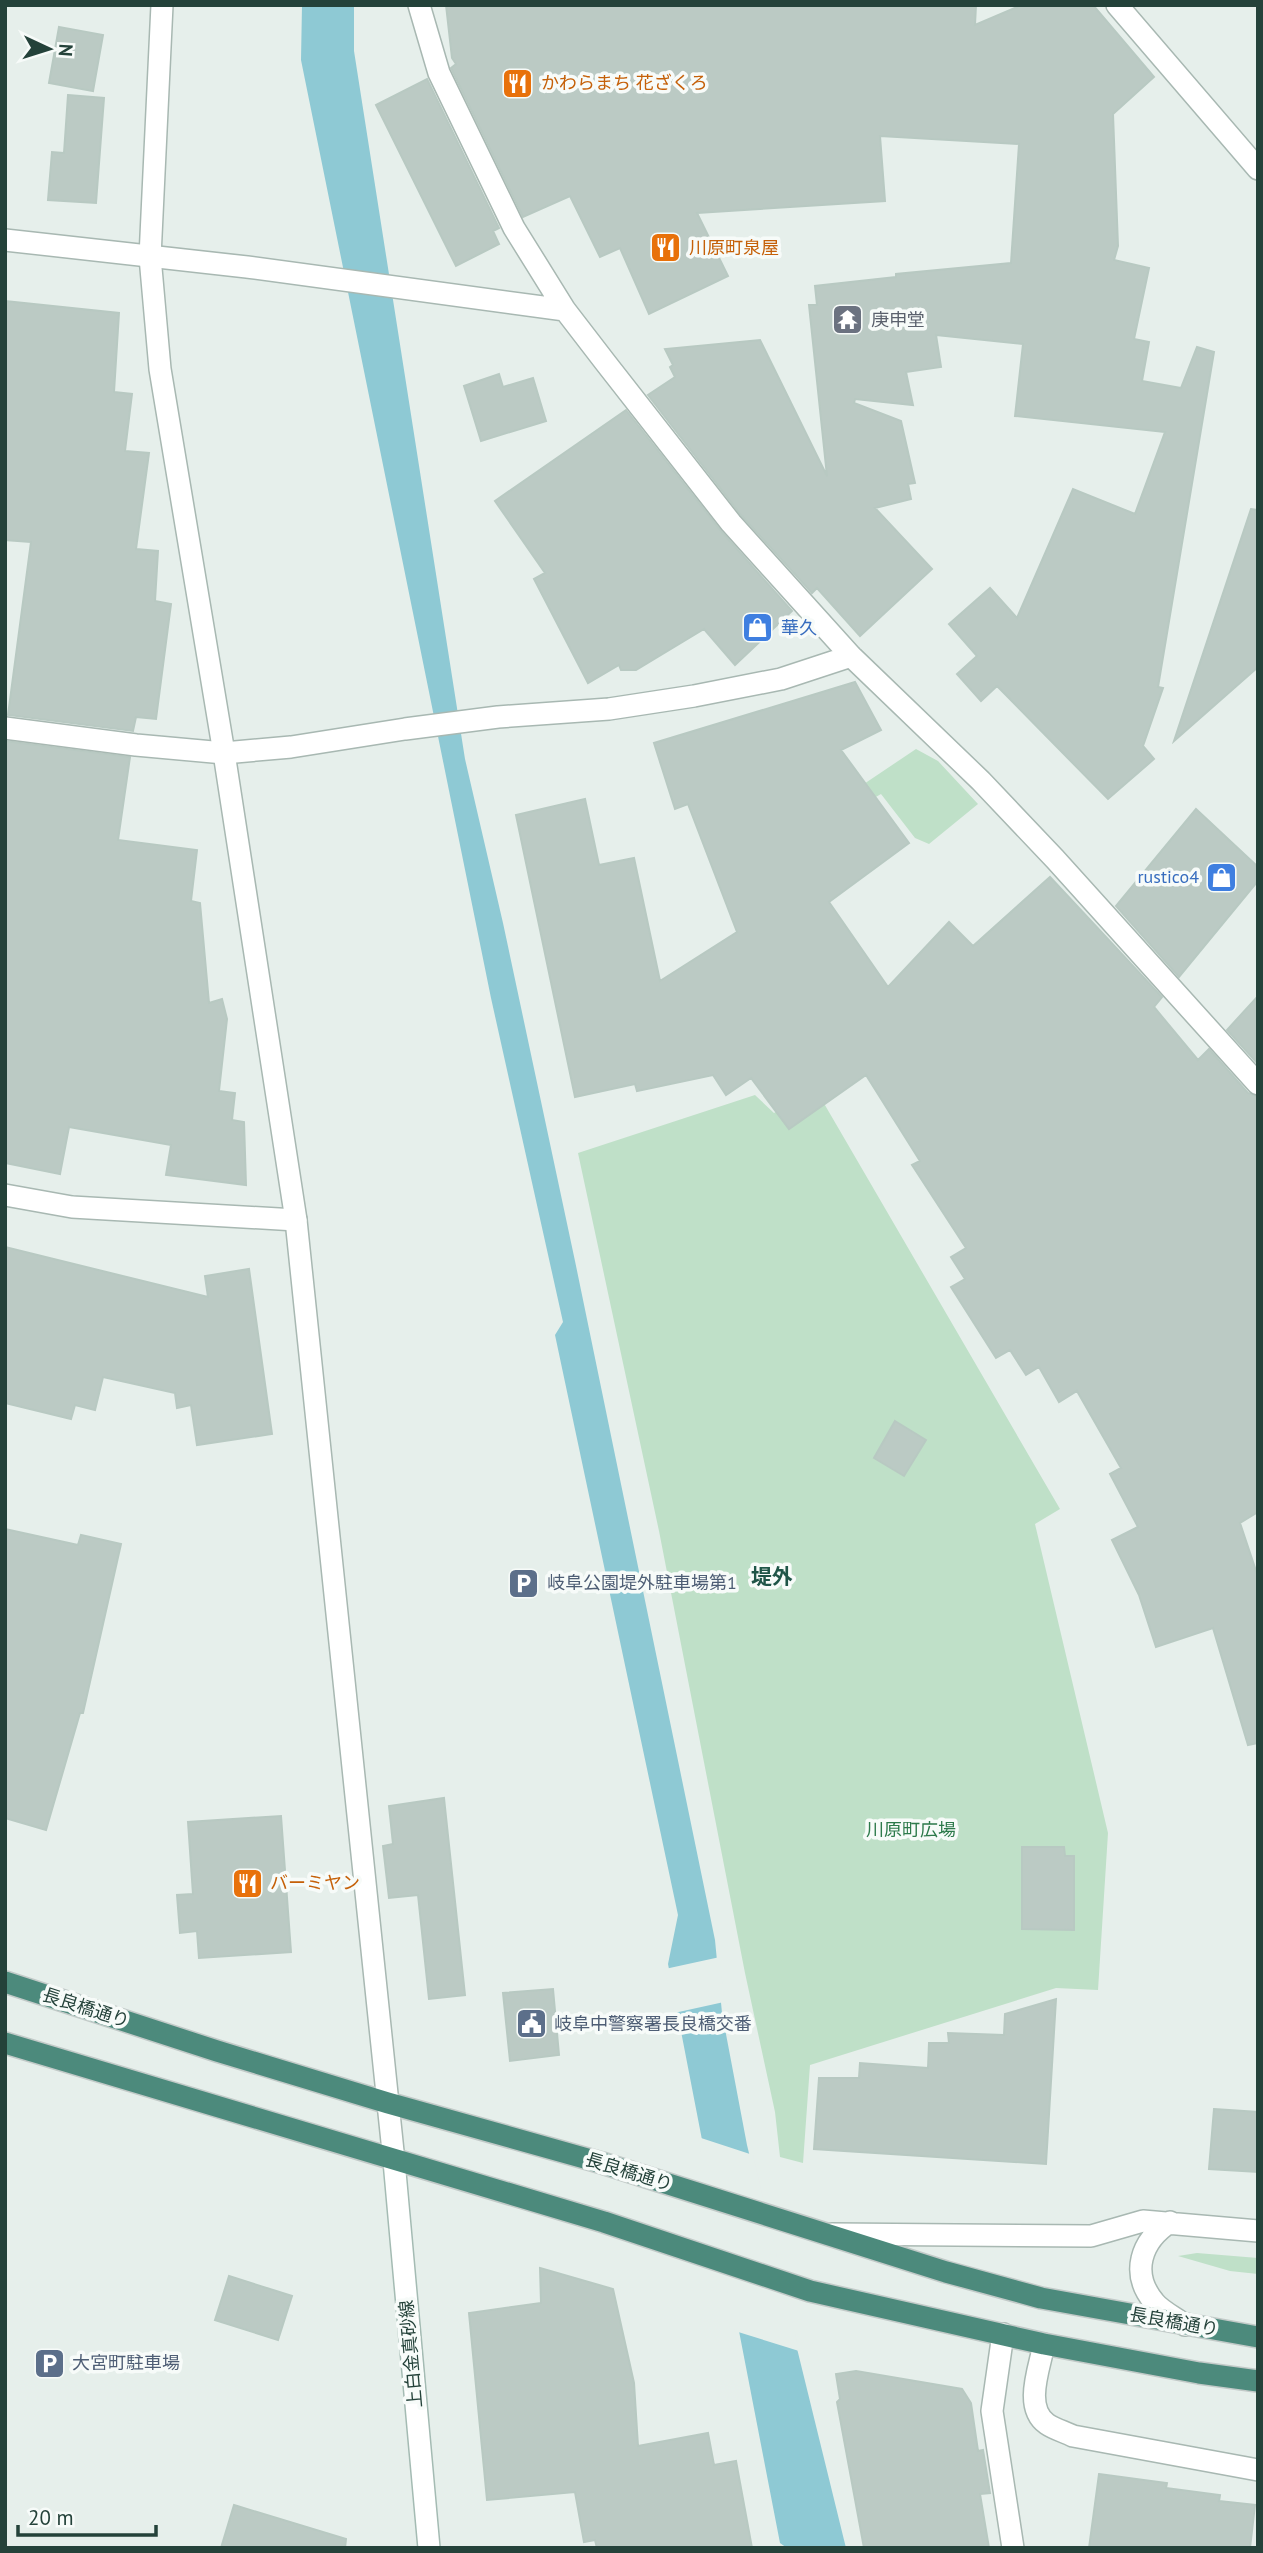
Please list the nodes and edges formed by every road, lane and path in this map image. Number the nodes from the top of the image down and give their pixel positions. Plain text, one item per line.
1 (162, 5) edge
2 (419, 5) edge
3 (1117, 5) edge
4 (1258, 169) edge
5 (5, 240) edge
6 (150, 257) junction
7 (565, 310) junction
8 (851, 656) junction
9 (5, 728) edge
10 (224, 753) junction
11 (1258, 1084) edge
12 (5, 1195) edge
13 (296, 1220) junction
14 (5, 1982) edge
15 (5, 2043) edge
16 (388, 2103) junction
17 (394, 2161) junction
18 (1170, 2222) junction
19 (1258, 2231) edge
20 (829, 2234) junction
21 (1185, 2325) junction
22 (1003, 2334) junction
23 (1258, 2337) edge
24 (1044, 2344) junction
25 (1258, 2381) edge
26 (1258, 2470) edge
27 (429, 2548) edge
28 (1013, 2548) edge

1 - 6 street, 上白金真砂線
2 - 7 street
3 - 4 street
5 - 6 street
6 - 7 street
6 - 10 street, 上白金真砂線
7 - 8 street
8 - 10 street
8 - 11 street
9 - 10 street
10 - 13 street, 上白金真砂線
12 - 13 street
13 - 16 street, 上白金真砂線
14 - 16 highway, 長良橋通り
15 - 17 highway
16 - 17 street, 上白金真砂線
16 - 20 highway, 長良橋通り
17 - 22 highway
17 - 27 street, 上白金真砂線
18 - 19 street
18 - 20 street
18 - 21 street
20 - 21 highway, 長良橋通り
21 - 23 highway, 長良橋通り
22 - 24 highway
22 - 28 street
24 - 25 highway
24 - 26 street

